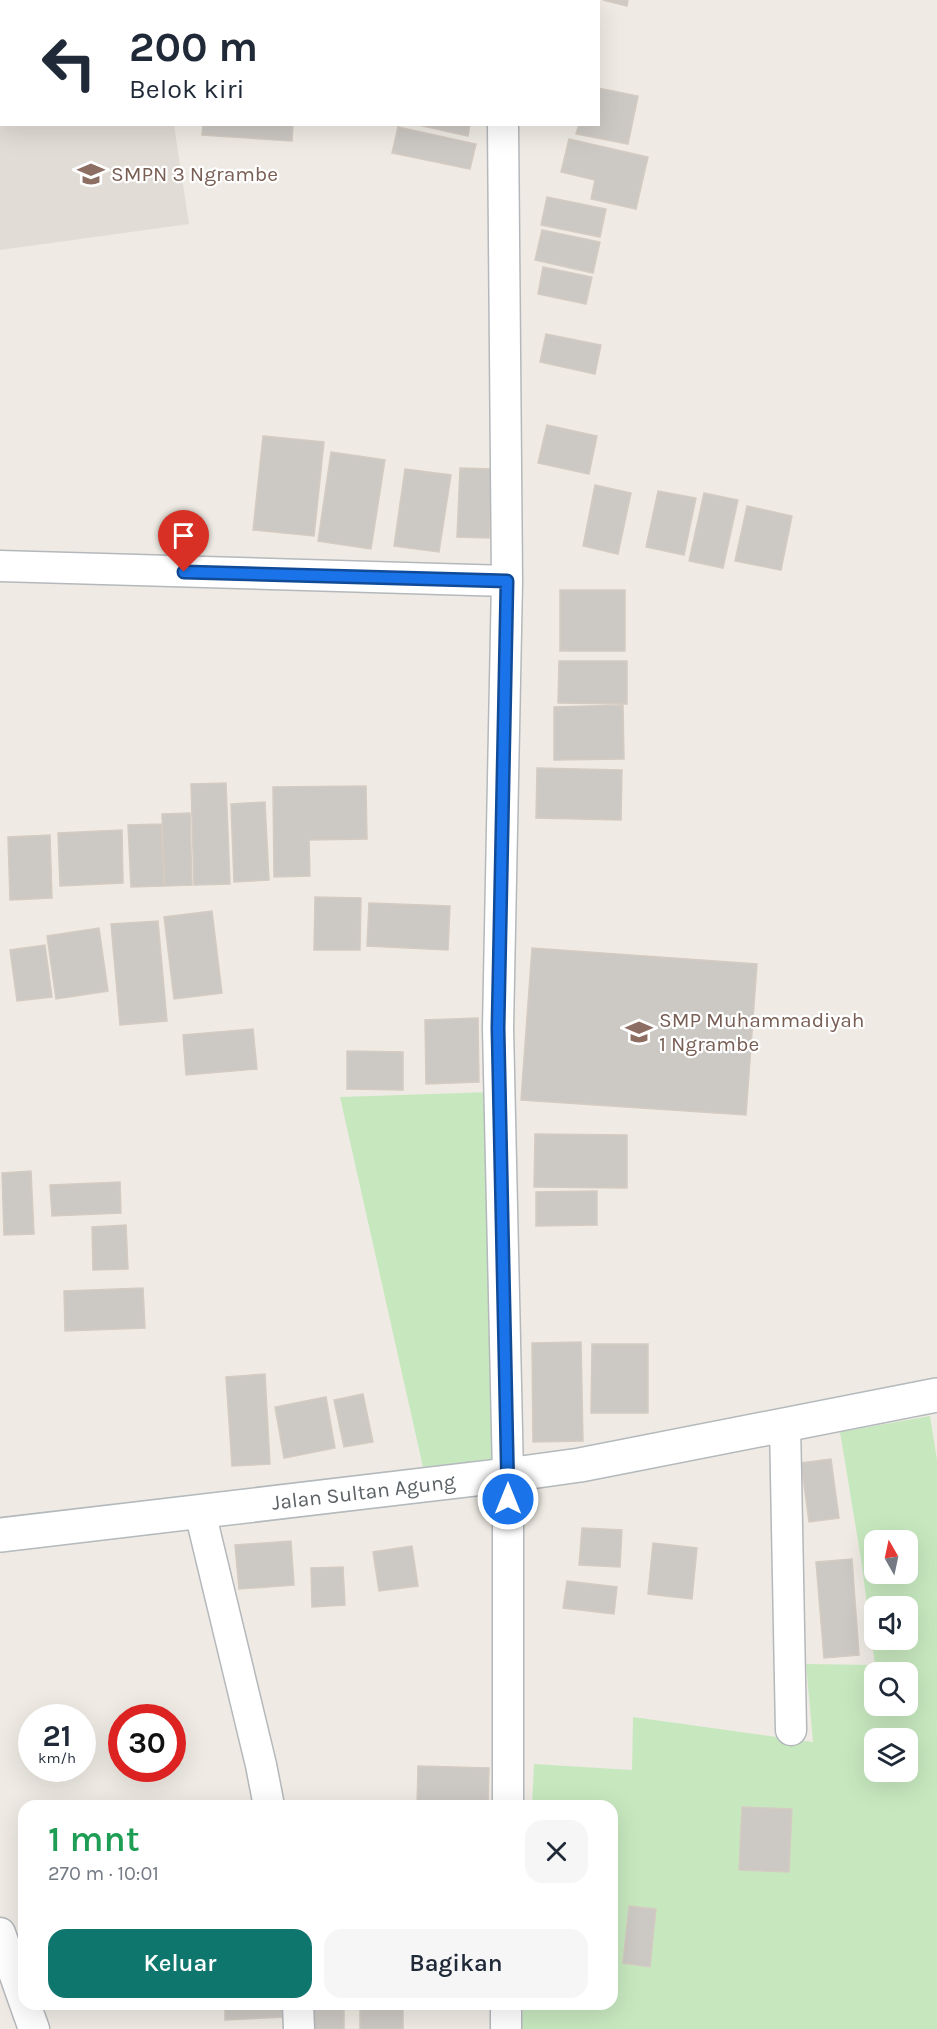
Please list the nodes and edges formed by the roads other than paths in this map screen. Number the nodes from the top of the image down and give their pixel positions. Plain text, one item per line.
1 (503, 126) edge
2 (0, 566) edge
3 (507, 581) junction
4 (937, 1395) edge
5 (785, 1424) junction
6 (508, 1476) junction
7 (200, 1512) junction
8 (0, 1535) edge
9 (791, 1730) dead end
10 (268, 1800) edge
11 (508, 1800) edge
12 (0, 1934) edge
13 (18, 1986) edge
14 (27, 2010) edge
15 (298, 2010) edge
16 (506, 2010) edge
17 (34, 2029) edge
18 (299, 2029) edge
19 (506, 2029) edge

1 - 3 street
2 - 3 street
3 - 6 street
4 - 5 main road, Jalan Sultan Agung
5 - 6 main road, Jalan Sultan Agung
5 - 9 street
6 - 7 main road, Jalan Sultan Agung
6 - 11 street
7 - 8 main road, Jalan Sultan Agung
7 - 10 street
12 - 13 street
14 - 17 street
15 - 18 street
16 - 19 street

